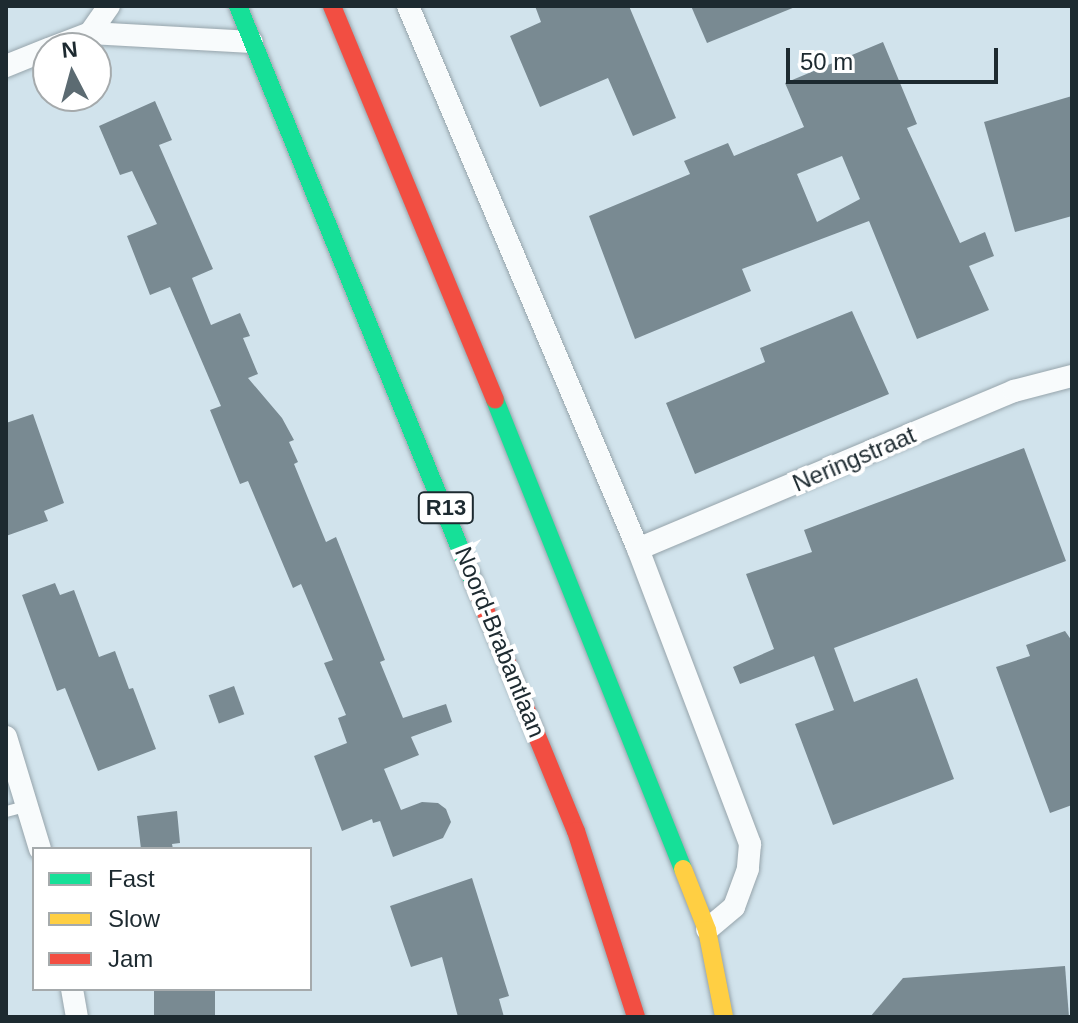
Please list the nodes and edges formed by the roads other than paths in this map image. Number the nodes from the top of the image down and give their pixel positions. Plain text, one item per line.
1 (109, 6) edge
2 (238, 6) edge
3 (332, 6) edge
4 (408, 6) edge
5 (91, 32) edge
6 (112, 34) edge
7 (252, 42) junction
8 (32, 56) edge
9 (6, 66) edge
10 (1072, 376) edge
11 (638, 549) junction
12 (6, 737) edge
13 (29, 805) junction
14 (6, 811) edge
15 (40, 847) edge
16 (707, 930) junction
17 (72, 991) edge
18 (77, 1017) edge
19 (636, 1017) edge
20 (724, 1017) edge

1 - 5 street
2 - 7 main road, Noord-Brabantlaan / R13
3 - 16 main road
4 - 11 street
6 - 7 street
7 - 19 main road, Noord-Brabantlaan / R13
8 - 9 street
10 - 11 street, Neringstraat
11 - 16 street
12 - 13 street
13 - 14 lane
13 - 15 street
16 - 20 main road
17 - 18 street

